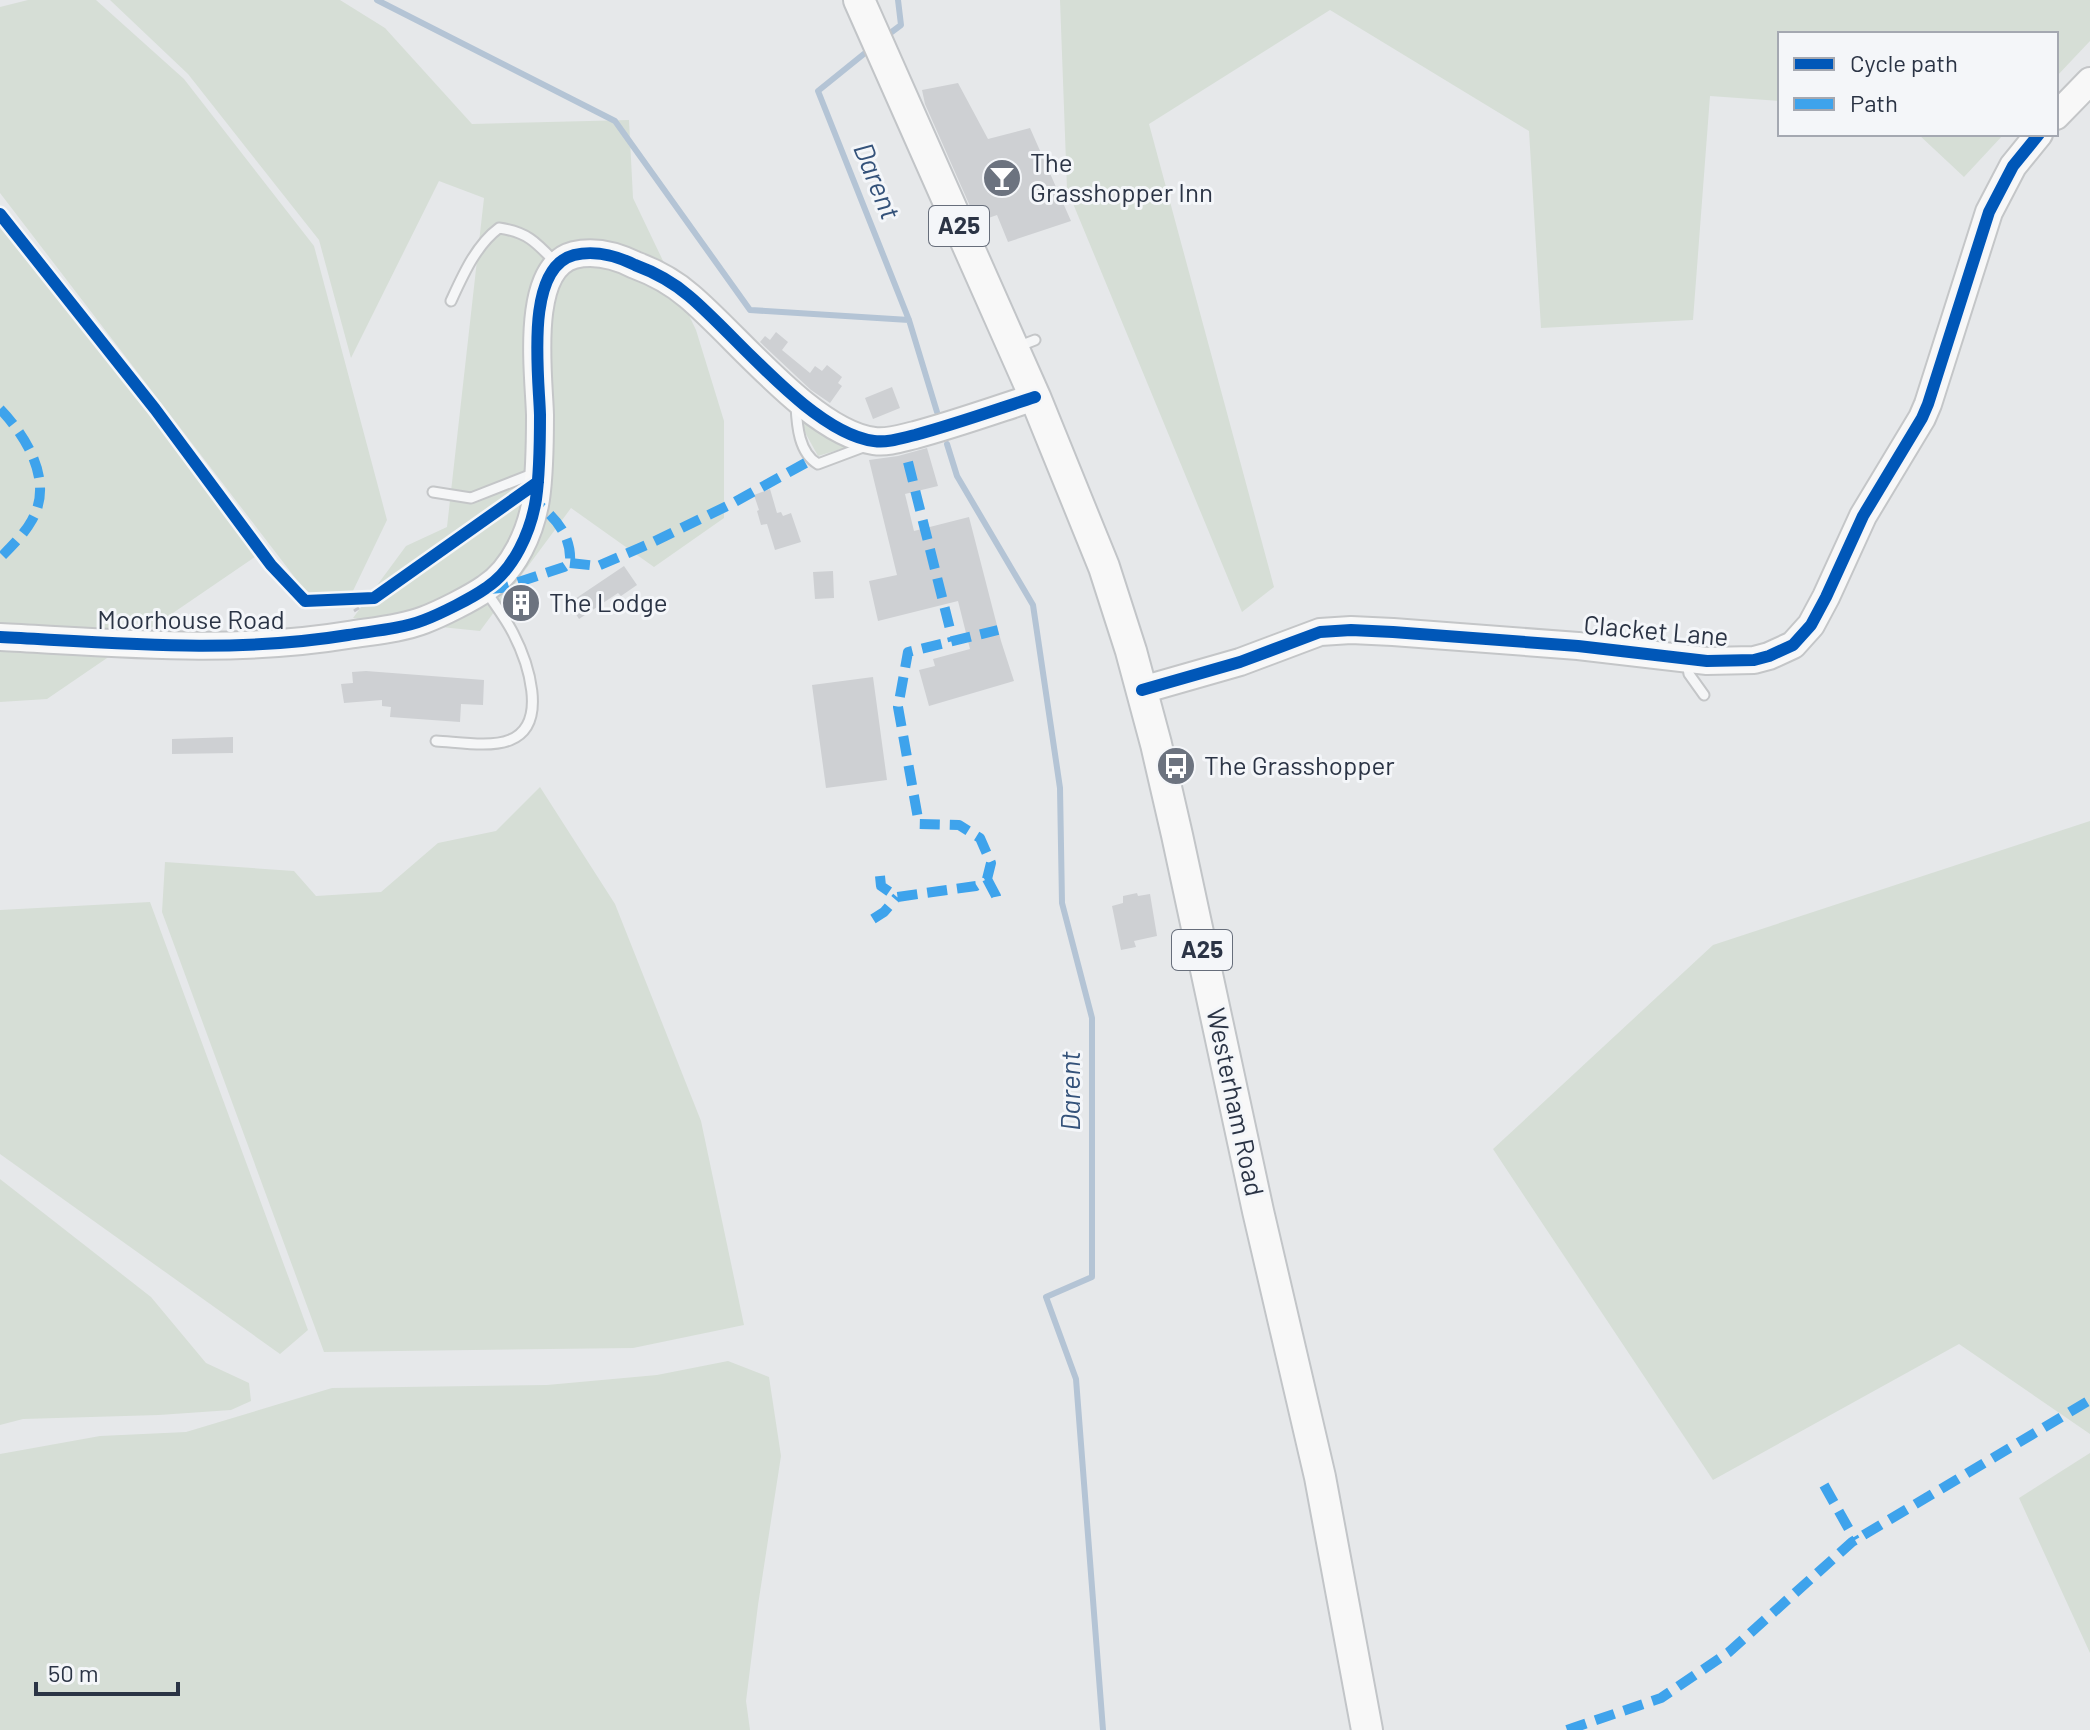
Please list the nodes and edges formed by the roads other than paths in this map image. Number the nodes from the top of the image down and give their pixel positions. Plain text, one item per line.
1 (859, 0) edge
2 (2090, 81) edge
3 (2058, 114) edge
4 (2037, 136) edge
5 (557, 264) junction
6 (451, 301) dead end
7 (1035, 397) junction
8 (796, 398) junction
9 (874, 441) junction
10 (539, 472) junction
11 (433, 492) dead end
12 (485, 589) junction
13 (0, 637) edge
14 (1687, 659) junction
15 (1142, 690) junction
16 (1704, 695) dead end
17 (436, 741) dead end
18 (1367, 1730) edge

1 - 7 main road, Westerham Road / A25
2 - 3 street
4 - 14 street, Clacket Lane
5 - 6 lane
5 - 8 street
5 - 10 street, Moorhouse Road
7 - 9 street
7 - 15 main road, Westerham Road / A25
8 - 9 street
8 - 9 lane
10 - 11 lane
10 - 12 street, Moorhouse Road
12 - 13 street, Moorhouse Road
12 - 17 lane
14 - 15 street, Clacket Lane
14 - 16 lane
15 - 18 main road, Westerham Road / A25

